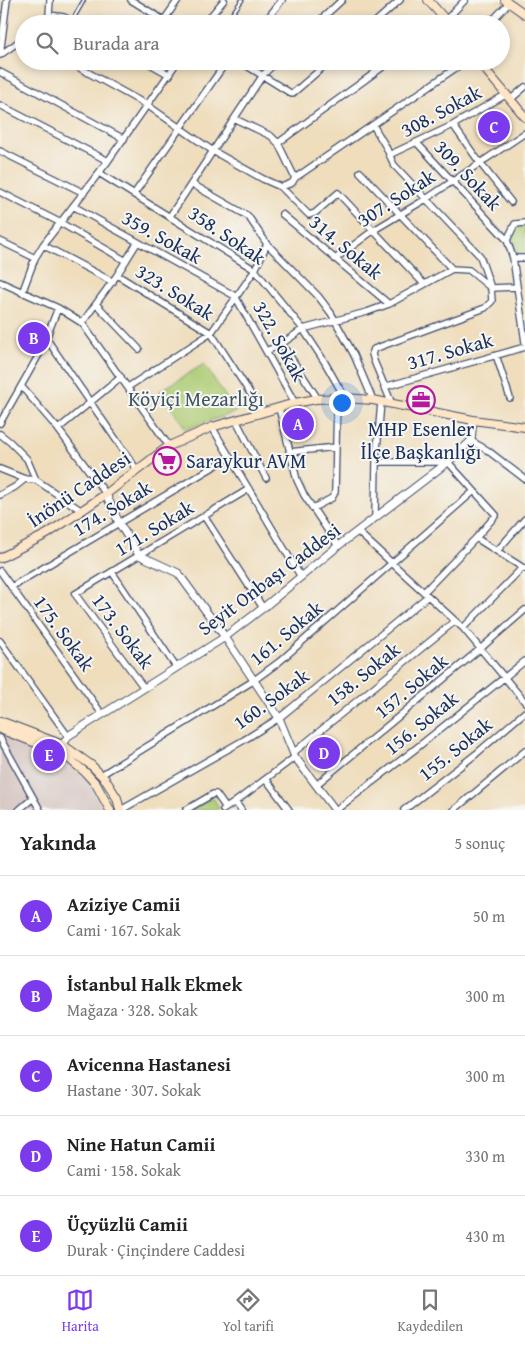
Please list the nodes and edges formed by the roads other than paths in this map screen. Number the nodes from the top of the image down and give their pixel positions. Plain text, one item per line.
1 (7, 0) edge
2 (50, 0) edge
3 (84, 0) edge
4 (178, 0) edge
5 (224, 0) edge
6 (242, 0) edge
7 (282, 0) edge
8 (342, 0) edge
9 (400, 0) edge
10 (428, 0) edge
11 (465, 0) edge
12 (135, 1) edge
13 (507, 2) edge
14 (525, 14) edge
15 (49, 15) edge
16 (78, 15) edge
17 (156, 15) edge
18 (170, 15) edge
19 (212, 15) edge
20 (231, 15) edge
21 (270, 15) edge
22 (326, 15) edge
23 (383, 15) edge
24 (440, 15) edge
25 (453, 15) edge
26 (496, 15) edge
27 (15, 44) edge
28 (0, 55) edge
29 (83, 70) edge
30 (161, 70) edge
31 (173, 70) edge
32 (222, 70) edge
33 (254, 70) edge
34 (268, 70) edge
35 (320, 70) edge
36 (379, 70) edge
37 (453, 70) edge
38 (486, 70) edge
39 (0, 72) edge
40 (376, 72) joint
41 (170, 75) junction
42 (263, 75) junction
43 (525, 87) edge
44 (509, 96) junction
45 (0, 105) edge
46 (147, 105) junction
47 (525, 117) edge
48 (235, 119) junction
49 (373, 125) junction
50 (453, 125) junction
51 (180, 129) junction
52 (525, 133) edge
53 (124, 140) junction
54 (278, 143) junction
55 (417, 143) junction
56 (213, 150) junction
57 (0, 152) edge
58 (389, 155) junction
59 (108, 161) junction
60 (480, 163) junction
61 (360, 172) dead end
62 (99, 173) junction
63 (295, 178) junction
64 (451, 182) junction
65 (192, 184) junction
66 (281, 186) junction
67 (0, 192) edge
68 (84, 193) junction
69 (134, 194) junction
70 (426, 199) junction
71 (510, 202) dead end
72 (73, 206) junction
73 (282, 214) dead end
74 (400, 215) junction
75 (170, 216) junction
76 (59, 222) junction
77 (525, 223) edge
78 (374, 230) junction
79 (507, 240) junction
80 (0, 241) edge
81 (138, 243) junction
82 (267, 244) junction
83 (43, 245) junction
84 (35, 258) junction
85 (512, 258) junction
86 (525, 258) edge
87 (335, 259) junction
88 (126, 261) junction
89 (452, 269) junction
90 (255, 270) junction
91 (118, 275) junction
92 (0, 282) edge
93 (113, 282) junction
94 (424, 284) junction
95 (517, 286) junction
96 (491, 288) junction
97 (22, 293) junction
98 (235, 296) junction
99 (96, 304) junction
100 (389, 304) junction
101 (58, 308) junction
102 (334, 321) junction
103 (82, 323) junction
104 (303, 329) junction
105 (211, 333) junction
106 (46, 338) junction
107 (525, 342) edge
108 (282, 344) junction
109 (525, 348) edge
110 (139, 350) dead end
111 (266, 351) junction
112 (496, 355) junction
113 (121, 377) junction
114 (22, 386) junction
115 (128, 387) junction
116 (384, 387) junction
117 (510, 398) dead end
118 (318, 399) junction
119 (341, 399) junction
120 (373, 400) junction
121 (91, 402) junction
122 (381, 402) junction
123 (295, 403) junction
124 (392, 404) junction
125 (279, 408) junction
126 (263, 413) junction
127 (236, 420) junction
128 (473, 420) junction
129 (0, 423) edge
130 (212, 427) junction
131 (525, 427) edge
132 (58, 429) junction
133 (0, 434) edge
134 (471, 441) junction
135 (169, 446) junction
136 (336, 447) junction
137 (289, 452) junction
138 (230, 457) junction
139 (376, 462) junction
140 (448, 462) junction
141 (0, 469) edge
142 (137, 470) junction
143 (266, 478) dead end
144 (25, 479) junction
145 (525, 479) edge
146 (36, 480) junction
147 (250, 489) junction
148 (474, 491) junction
149 (106, 494) junction
150 (0, 495) edge
151 (313, 508) junction
152 (82, 511) junction
153 (204, 516) junction
154 (375, 518) junction
155 (525, 519) edge
156 (119, 523) junction
157 (358, 532) junction
158 (476, 538) junction
159 (338, 546) junction
160 (497, 551) junction
161 (139, 555) junction
162 (0, 558) edge
163 (392, 563) junction
164 (523, 568) edge
165 (0, 571) edge
166 (112, 572) junction
167 (301, 577) junction
168 (11, 586) junction
169 (75, 594) joint
170 (426, 594) junction
171 (263, 608) junction
172 (525, 610) edge
173 (455, 621) junction
174 (463, 628) junction
175 (225, 636) junction
176 (0, 641) edge
177 (480, 649) junction
178 (525, 661) edge
179 (176, 668) junction
180 (504, 678) junction
181 (253, 681) junction
182 (144, 688) junction
183 (525, 702) edge
184 (525, 712) edge
185 (102, 714) junction
186 (0, 715) edge
187 (279, 718) junction
188 (2, 724) edge
189 (68, 736) junction
190 (0, 738) edge
191 (63, 745) junction
192 (525, 751) edge
193 (294, 755) junction
194 (101, 775) junction
195 (266, 779) junction
196 (316, 785) junction
197 (33, 798) junction
198 (235, 802) junction
199 (225, 809) edge
200 (19, 810) edge
201 (40, 810) edge
202 (110, 810) edge
203 (120, 810) edge
204 (186, 810) edge
205 (241, 810) edge
206 (289, 810) edge
207 (335, 810) edge
208 (404, 810) edge
209 (454, 810) edge

1 - 28 street
2 - 15 street
3 - 16 lane
4 - 18 street
5 - 19 street
6 - 20 lane
7 - 21 street
8 - 22 street
9 - 23 street
10 - 24 main road
11 - 25 street
12 - 17 street
13 - 14 main road
13 - 26 street
27 - 28 street
29 - 46 street
30 - 41 street
31 - 41 street
32 - 51 street
33 - 42 street
34 - 42 street
35 - 42 street
36 - 40 street
37 - 49 street
38 - 44 main road
39 - 53 street
40 - 54 street
41 - 46 street
42 - 48 street
43 - 44 street, 308. Sokak
44 - 47 main road
44 - 50 street, 308. Sokak
45 - 59 street
46 - 51 street
46 - 53 street
48 - 54 street
48 - 56 street
49 - 58 street
49 - 63 street
50 - 55 street, 308. Sokak
50 - 60 street
51 - 56 street
51 - 69 street
52 - 60 street, 307. Sokak
53 - 59 street
54 - 63 street
55 - 58 street, 308. Sokak
55 - 64 street, 309. Sokak
56 - 65 street
56 - 66 street
57 - 68 street
58 - 70 street
59 - 62 street
60 - 64 street, 307. Sokak
60 - 71 street
61 - 74 street
62 - 68 street
62 - 69 street, 358. Sokak
63 - 66 street
64 - 70 street, 307. Sokak
64 - 79 street, 309. Sokak
65 - 75 street
65 - 82 street
66 - 78 street
67 - 76 street
68 - 72 street
69 - 75 street, 358. Sokak
70 - 74 street, 307. Sokak
70 - 96 street
72 - 76 street
72 - 81 street, 359. Sokak
73 - 87 street, 314. Sokak
74 - 78 street, 307. Sokak
74 - 89 street
75 - 90 street, 358. Sokak
76 - 83 street
76 - 88 street
77 - 79 street
78 - 87 street, 307. Sokak
78 - 94 street
79 - 85 street, 309. Sokak
80 - 84 street
81 - 88 street
81 - 98 street, 359. Sokak
82 - 90 street
82 - 102 street
83 - 84 street
83 - 93 street
84 - 97 street
85 - 86 street
85 - 95 street, 309. Sokak
87 - 100 street, 314. Sokak
88 - 91 street
89 - 94 street
89 - 96 street
90 - 98 street
90 - 104 street, 358. Sokak
91 - 93 street
91 - 105 street, 323. Sokak
92 - 97 street
93 - 99 street
94 - 100 street
95 - 96 street
95 - 107 street, 309. Sokak
96 - 116 street
97 - 101 street
98 - 105 street
98 - 111 street, 322. Sokak
99 - 103 street
99 - 110 street
100 - 102 street
101 - 103 street
101 - 106 street
102 - 104 street
102 - 120 street
103 - 113 street
104 - 108 street
104 - 119 street, 358. Sokak
105 - 115 street
105 - 126 street, 323. Sokak
106 - 114 street
106 - 121 street
108 - 111 street
108 - 118 street
109 - 112 street, 317. Sokak
111 - 123 street, 322. Sokak
112 - 116 street, 317. Sokak
112 - 117 street
113 - 115 street
113 - 121 street
114 - 129 street
114 - 132 street
115 - 135 street
116 - 124 street
118 - 119 main road, İnönü Caddesi
118 - 123 main road, İnönü Caddesi
119 - 120 main road, İnönü Caddesi
119 - 136 street
120 - 122 main road, İnönü Caddesi
121 - 132 street
121 - 142 street
122 - 124 main road, İnönü Caddesi
122 - 139 street
123 - 125 main road, İnönü Caddesi
124 - 128 main road, İnönü Caddesi
125 - 126 main road, İnönü Caddesi
125 - 137 street
126 - 127 main road, İnönü Caddesi
127 - 130 main road, İnönü Caddesi
127 - 143 street
128 - 131 main road, İnönü Caddesi
128 - 134 street
130 - 135 main road, İnönü Caddesi
130 - 138 street
132 - 149 street
133 - 146 street
134 - 140 street, Seyit Onbaşı Caddesi
134 - 145 street
135 - 142 main road, İnönü Caddesi
136 - 137 street
136 - 151 street
137 - 151 street
138 - 147 street
138 - 156 street, 174. Sokak
139 - 140 street
139 - 154 street
140 - 148 street
140 - 154 street, Seyit Onbaşı Caddesi
141 - 144 street
142 - 149 main road, İnönü Caddesi
144 - 146 street
144 - 150 street
146 - 152 street
147 - 153 street, 171. Sokak
147 - 167 street
148 - 158 street, 160. Sokak
148 - 163 street, 161. Sokak
149 - 152 main road, İnönü Caddesi
149 - 156 street
151 - 159 street
152 - 162 main road, İnönü Caddesi
153 - 161 street, 171. Sokak
153 - 171 street
154 - 157 street, Seyit Onbaşı Caddesi
155 - 160 street
156 - 161 street
156 - 168 street, 174. Sokak
157 - 159 street, Seyit Onbaşı Caddesi
157 - 163 street
158 - 160 street
158 - 170 street, 160. Sokak
159 - 167 street, Seyit Onbaşı Caddesi
160 - 164 street
161 - 166 street, 171. Sokak
161 - 175 street
163 - 170 street
163 - 181 street, 161. Sokak
164 - 174 street
165 - 168 street, 175. Sokak
166 - 169 street, 171. Sokak
166 - 179 street
167 - 171 street, Seyit Onbaşı Caddesi
168 - 185 street, 175. Sokak
169 - 182 street, 173. Sokak
170 - 173 street
170 - 187 street, 160. Sokak
171 - 175 street, Seyit Onbaşı Caddesi
172 - 177 street, 157. Sokak
173 - 174 street
173 - 193 street, 158. Sokak
174 - 177 street
175 - 179 street, Seyit Onbaşı Caddesi
175 - 181 street
176 - 189 street
177 - 180 street
177 - 196 street, 157. Sokak
178 - 180 street, 156. Sokak
179 - 182 street, Seyit Onbaşı Caddesi
180 - 183 street
180 - 207 street, 156. Sokak
181 - 187 street
181 - 194 street, 161. Sokak
182 - 185 street, Seyit Onbaşı Caddesi
184 - 208 street, 155. Sokak
185 - 189 street, Seyit Onbaşı Caddesi
186 - 188 street
187 - 193 street
187 - 203 street, 160. Sokak
188 - 191 main road
188 - 202 main road
189 - 191 street, Seyit Onbaşı Caddesi
190 - 197 street
191 - 194 main road
192 - 209 street
193 - 195 street, 158. Sokak
193 - 196 street
194 - 203 main road
195 - 198 street, 158. Sokak
195 - 206 street
196 - 207 street
197 - 200 street
197 - 201 street
198 - 199 street, 158. Sokak
198 - 205 street
199 - 204 street

